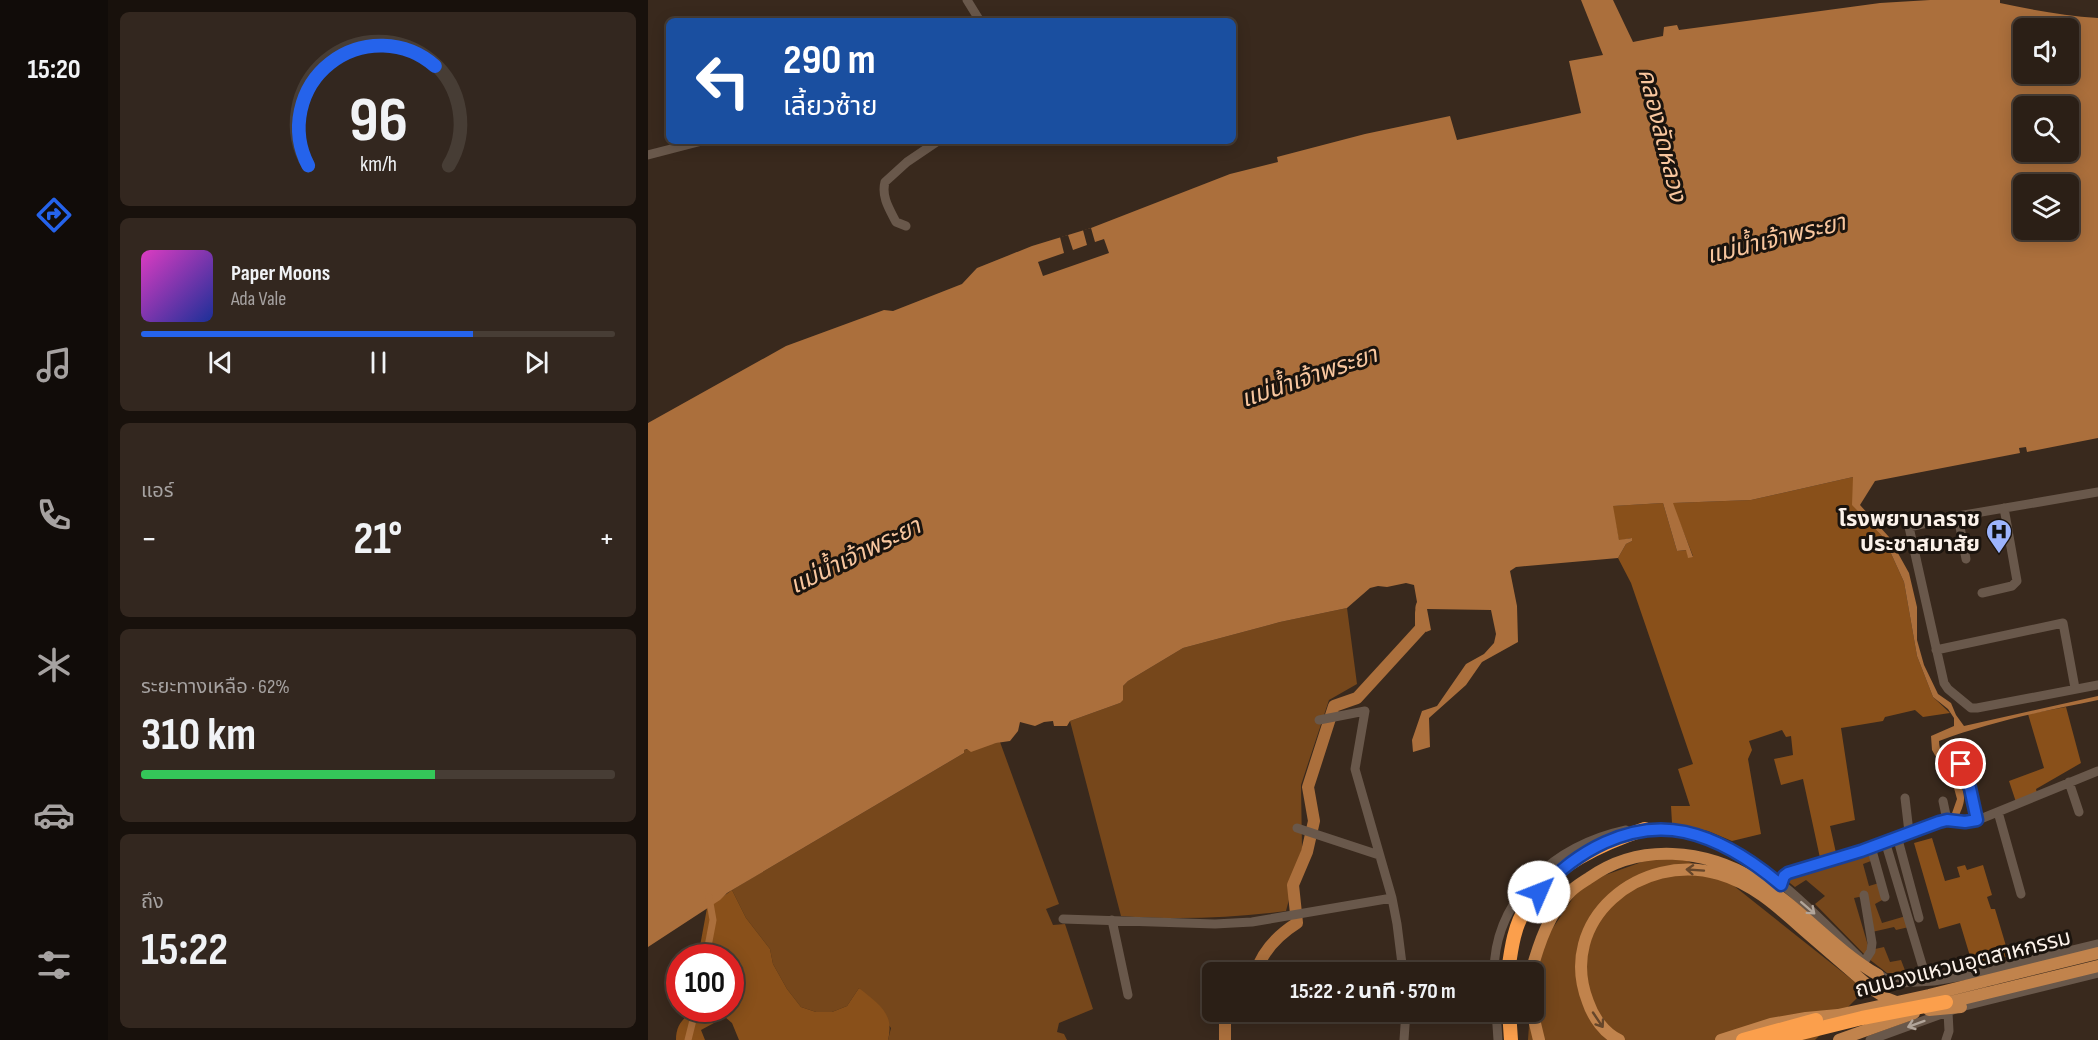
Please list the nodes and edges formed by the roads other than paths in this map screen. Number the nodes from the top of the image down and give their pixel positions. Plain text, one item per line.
1 (967, 0) edge
2 (978, 18) edge
3 (690, 144) edge
4 (934, 144) edge
5 (648, 155) edge
6 (906, 226) dead end
7 (2098, 492) edge
8 (2004, 508) junction
9 (1958, 516) junction
10 (1966, 559) dead end
11 (1982, 593) dead end
12 (1936, 650) junction
13 (2098, 685) edge
14 (2075, 688) junction
15 (1319, 720) dead end
16 (1961, 764) dead end
17 (2098, 771) edge
18 (2069, 782) junction
19 (1905, 798) dead end
20 (1943, 801) dead end
21 (1998, 812) junction
22 (2079, 812) dead end
23 (1947, 820) junction
24 (1977, 820) junction
25 (1299, 829) dead end
26 (1645, 830) junction
27 (1909, 832) junction
28 (1897, 836) junction
29 (1885, 841) junction
30 (1871, 847) junction
31 (1379, 855) junction
32 (1781, 885) junction
33 (2021, 894) dead end
34 (1864, 895) dead end
35 (1885, 897) dead end
36 (1392, 898) junction
37 (1919, 918) dead end
38 (1063, 919) dead end
39 (1112, 920) junction
40 (2098, 944) edge
41 (2098, 952) edge
42 (1402, 962) edge
43 (1495, 962) edge
44 (1509, 962) edge
45 (1534, 962) edge
46 (1864, 962) junction
47 (2098, 966) edge
48 (1924, 971) dead end
49 (2098, 973) edge
50 (1878, 975) junction
51 (1128, 995) dead end
52 (1947, 1007) junction
53 (1961, 1007) junction
54 (1838, 1015) junction
55 (1405, 1022) edge
56 (1497, 1022) edge
57 (1535, 1022) edge
58 (1404, 1040) edge
59 (1498, 1040) edge
60 (1539, 1040) edge
61 (1619, 1040) edge
62 (1721, 1040) edge
63 (1743, 1040) edge
64 (1773, 1040) edge
65 (1839, 1040) edge
66 (1872, 1040) edge
67 (1946, 1040) edge

1 - 2 street
3 - 5 street
4 - 6 street
7 - 8 street
8 - 9 street
8 - 11 street
9 - 10 street
9 - 12 street
12 - 14 street
12 - 14 street
13 - 14 street
15 - 31 street
16 - 24 street
17 - 18 street
18 - 21 street
18 - 22 street
19 - 27 street
20 - 23 street
21 - 24 street
21 - 33 street
23 - 24 street
23 - 27 street
25 - 31 street
26 - 32 street
26 - 43 street
26 - 44 highway
27 - 28 street
28 - 29 street
28 - 37 street
29 - 30 street
29 - 48 street
30 - 32 street
30 - 35 street
31 - 36 street
32 -> 46 street
34 - 46 street
36 - 39 street
36 - 42 street
38 - 39 street
39 - 51 street
40 - 50 street
41 - 54 main road, ถนนวงแหวนอุตสาหกรรม
45 - 50 main road
46 - 50 street
47 - 52 main road, ถนนวงแหวนอุตสาหกรรม
49 - 53 street
52 - 53 street
52 - 64 highway
52 - 65 main road, ถนนวงแหวนอุตสาหกรรม
52 -> 66 street
52 - 67 street
53 -> 61 main road
54 - 62 main road, ถนนวงแหวนอุตสาหกรรม
54 - 63 highway
55 - 58 street
56 - 59 street
57 - 60 main road

